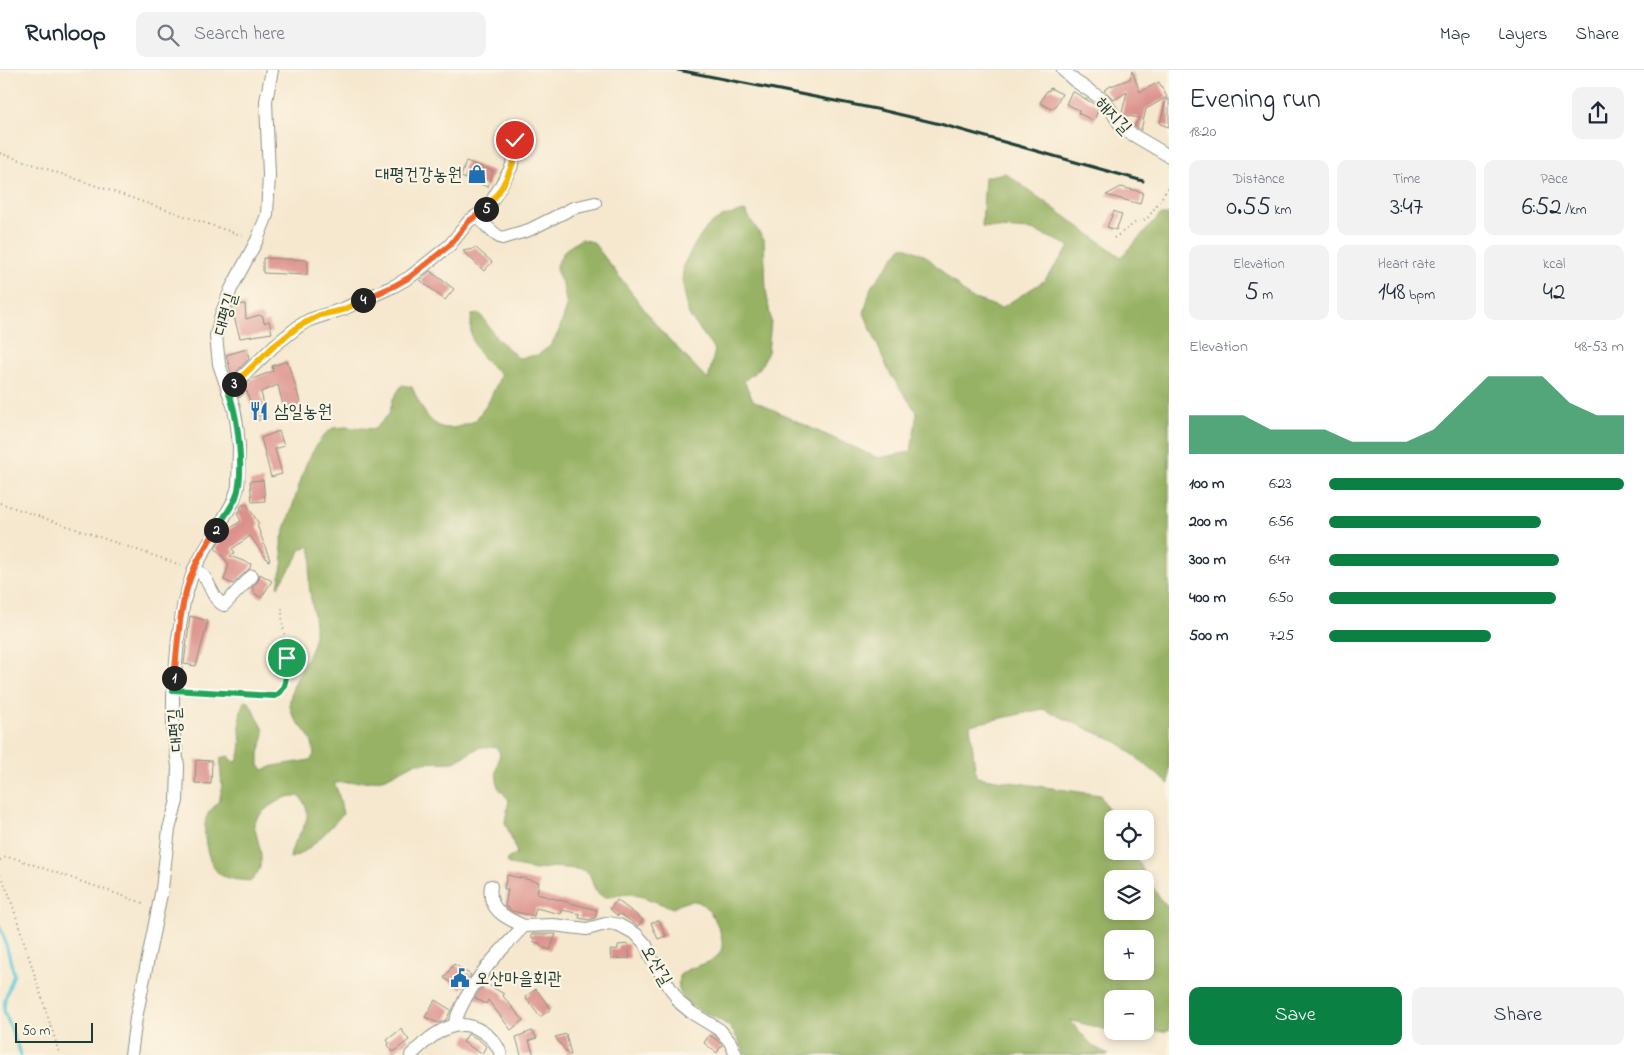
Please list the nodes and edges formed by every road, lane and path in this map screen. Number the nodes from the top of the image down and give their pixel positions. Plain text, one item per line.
1 (272, 70) edge
2 (1063, 70) edge
3 (515, 140) dead end
4 (0, 153) edge
5 (1169, 156) edge
6 (1169, 187) edge
7 (595, 202) dead end
8 (476, 216) junction
9 (1114, 238) dead end
10 (257, 240) junction
11 (228, 391) junction
12 (0, 503) edge
13 (194, 569) junction
14 (252, 576) dead end
15 (282, 608) dead end
16 (173, 690) junction
17 (0, 860) edge
18 (0, 875) edge
19 (490, 886) dead end
20 (158, 908) junction
21 (524, 926) junction
22 (454, 1026) junction
23 (60, 1055) edge
24 (131, 1055) edge
25 (411, 1055) edge
26 (500, 1055) edge
27 (736, 1055) edge

1 - 10 lane, 대평길
2 - 5 lane, 해지길
3 - 8 lane
4 - 10 path
6 - 9 path
7 - 8 lane
8 - 11 lane
10 - 11 lane, 대평길
11 - 13 lane, 대평길
12 - 13 path
13 - 14 lane
13 - 16 lane, 대평길
15 - 16 path
16 - 20 lane, 대평길
17 - 20 path
18 - 23 path
19 - 21 lane
20 - 24 lane, 대평길
21 - 22 lane
21 - 27 lane, 오산길
22 - 25 lane
22 - 26 lane

